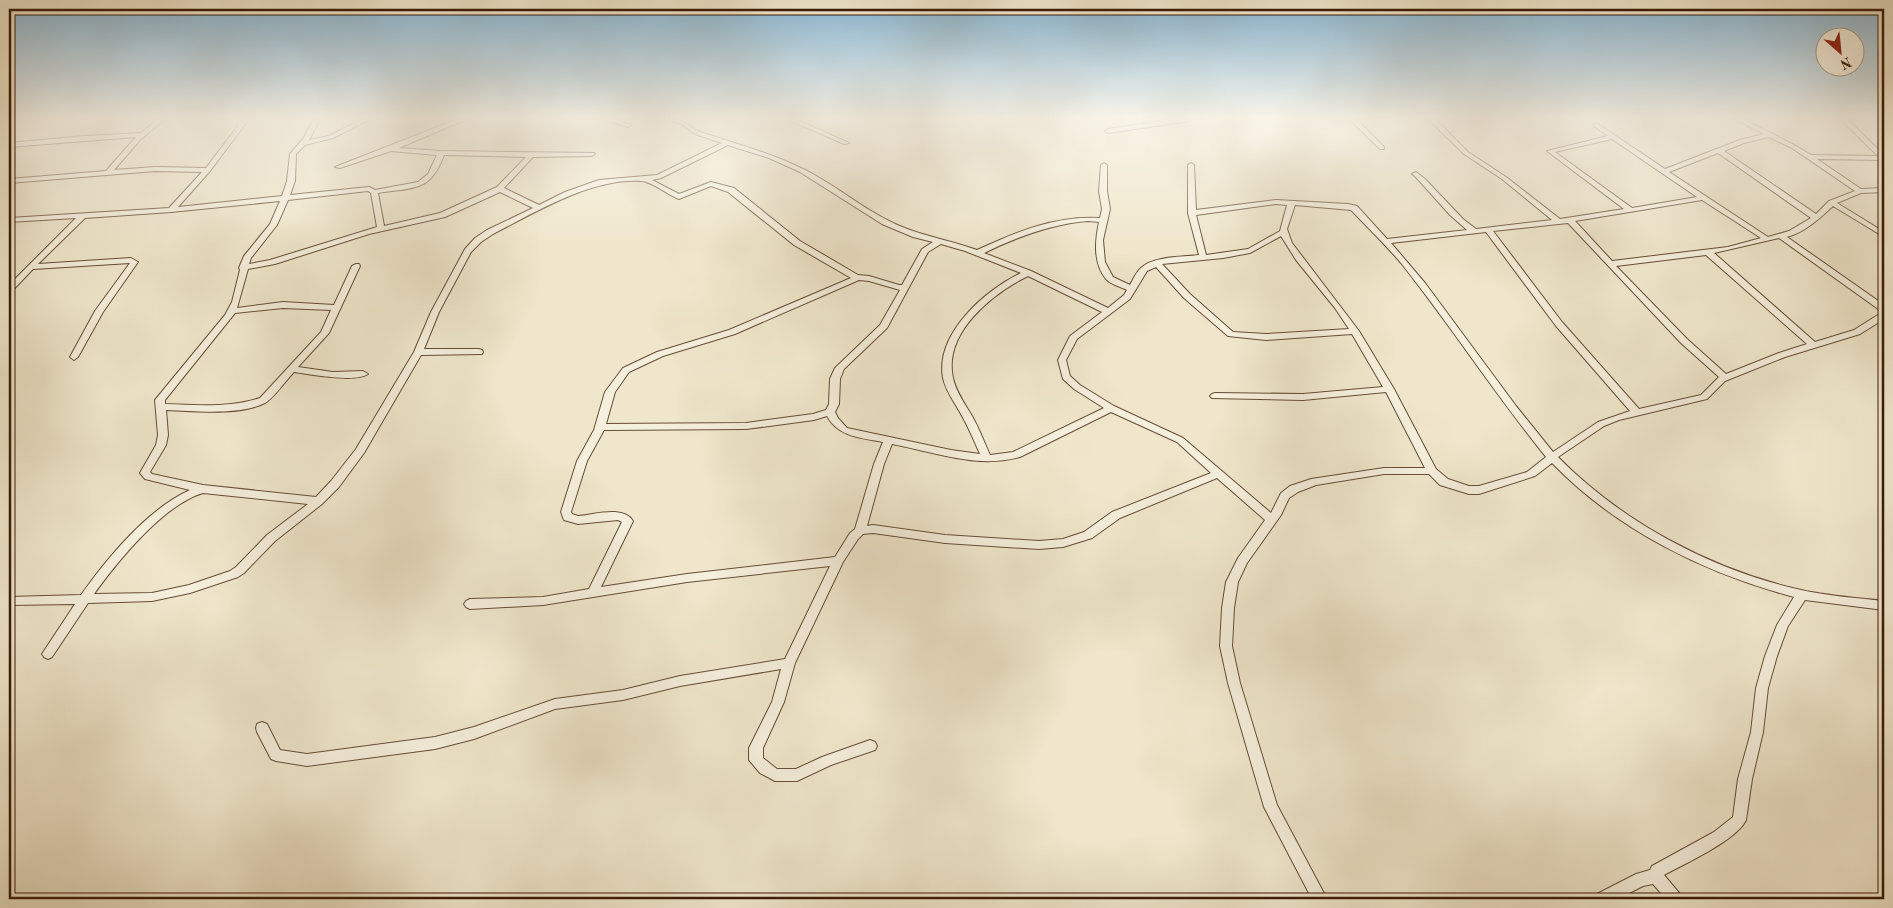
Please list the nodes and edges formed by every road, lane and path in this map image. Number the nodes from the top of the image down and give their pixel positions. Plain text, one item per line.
1 (118, 161) edge
2 (214, 161) edge
3 (294, 161) edge
4 (354, 161) edge
5 (438, 161) edge
6 (525, 161) edge
7 (691, 161) edge
8 (781, 161) edge
9 (1479, 161) edge
10 (1564, 161) edge
11 (1649, 161) edge
12 (1690, 161) edge
13 (1734, 161) edge
14 (1817, 161) edge
15 (1104, 164) dead end
16 (1191, 165) dead end
17 (338, 167) dead end
18 (208, 170) junction
19 (1664, 172) junction
20 (108, 173) junction
21 (1416, 174) dead end
22 (647, 180) junction
23 (9, 181) edge
24 (500, 189) junction
25 (1884, 190) edge
26 (1860, 191) junction
27 (374, 192) junction
28 (284, 197) junction
29 (1704, 198) junction
30 (1292, 202) junction
31 (1832, 203) junction
32 (539, 208) junction
33 (171, 210) junction
34 (1632, 211) junction
35 (1192, 213) junction
36 (82, 216) junction
37 (1816, 218) junction
38 (9, 220) edge
39 (1104, 220) junction
40 (1570, 220) junction
41 (1558, 222) junction
42 (382, 228) junction
43 (1464, 230) junction
44 (1489, 231) junction
45 (1283, 232) junction
46 (1884, 235) edge
47 (1781, 236) junction
48 (1767, 239) junction
49 (939, 241) junction
50 (1386, 242) junction
51 (1708, 252) junction
52 (977, 253) junction
53 (1202, 258) junction
54 (1157, 263) junction
55 (1610, 264) junction
56 (30, 266) junction
57 (356, 266) dead end
58 (243, 268) junction
59 (1028, 273) junction
60 (857, 278) junction
61 (904, 288) junction
62 (9, 289) edge
63 (1132, 289) junction
64 (336, 308) junction
65 (1884, 309) edge
66 (231, 311) junction
67 (1108, 311) junction
68 (1884, 315) edge
69 (1355, 331) junction
70 (1813, 345) junction
71 (418, 352) junction
72 (479, 352) dead end
73 (74, 357) dead end
74 (292, 369) junction
75 (363, 374) dead end
76 (1725, 378) junction
77 (1389, 389) junction
78 (1215, 396) dead end
79 (160, 406) junction
80 (1111, 408) junction
81 (830, 412) junction
82 (1637, 414) junction
83 (600, 427) junction
84 (889, 440) junction
85 (1552, 457) junction
86 (986, 458) junction
87 (1432, 471) junction
88 (1218, 474) junction
89 (202, 489) junction
90 (318, 501) junction
91 (1272, 519) junction
92 (860, 531) junction
93 (838, 561) junction
94 (593, 592) junction
95 (1802, 595) junction
96 (84, 600) junction
97 (9, 601) edge
98 (470, 604) dead end
99 (1884, 606) edge
100 (48, 654) dead end
101 (789, 663) junction
102 (262, 728) dead end
103 (870, 746) dead end
104 (1656, 876) junction
105 (1320, 899) edge
106 (1602, 899) edge
107 (1675, 899) edge

1 - 20 street
2 - 18 street
3 - 28 street
4 - 17 street
5 - 27 street
6 - 24 street
7 - 22 street
8 - 49 street
9 - 41 street
10 - 34 street
11 - 19 street
12 - 19 street
13 - 37 street
14 - 26 street
15 - 39 street
16 - 35 street
18 - 20 street
18 - 33 street
19 - 29 street
20 - 23 street
21 - 43 street
22 - 32 street
22 - 60 street
24 - 32 street
24 - 42 street
25 - 26 street
26 - 31 street
27 - 28 street
27 - 42 street
28 - 33 street
28 - 58 street
29 - 34 street
29 - 48 street
30 - 35 street
30 - 45 street
30 - 50 street
31 - 37 street
31 - 46 street
32 - 71 street
33 - 36 street
34 - 40 street
35 - 53 street
36 - 38 street
36 - 56 street
37 - 47 street
39 - 52 street
39 - 63 street
40 - 41 street
40 - 55 street
41 - 44 street
42 - 58 street
43 - 44 street
43 - 50 street
44 - 82 street
45 - 53 street
45 - 69 street
47 - 48 street
47 - 65 street
48 - 51 street
49 - 52 street
49 - 61 street
50 - 85 street
51 - 55 street
51 - 70 street
52 - 59 street
53 - 54 street
54 - 63 street
54 - 69 street
55 - 76 street
56 - 62 street
56 - 73 street
57 - 64 street
58 - 66 street
59 - 67 street
59 - 86 street
60 - 61 street
60 - 83 street
61 - 81 street
63 - 67 street
64 - 66 street
64 - 74 street
66 - 79 street
67 - 80 street
68 - 70 street
69 - 77 street
70 - 76 street
71 - 72 street
71 - 90 street
74 - 75 street
74 - 79 street
76 - 82 street
77 - 78 street
77 - 87 street
79 - 89 street
80 - 86 street
80 - 88 street
81 - 83 street
81 - 84 street
82 - 85 street
83 - 94 street
84 - 86 street
84 - 92 street
85 - 87 street
85 - 95 street
87 - 91 street
88 - 91 street
88 - 92 street
89 - 90 street
89 - 96 street
90 - 96 street
91 - 105 street
92 - 93 street
93 - 94 street
93 - 101 street
94 - 98 street
95 - 99 street
95 - 104 street
96 - 97 street
96 - 100 street
101 - 102 street
101 - 103 street
104 - 106 street
104 - 107 street

